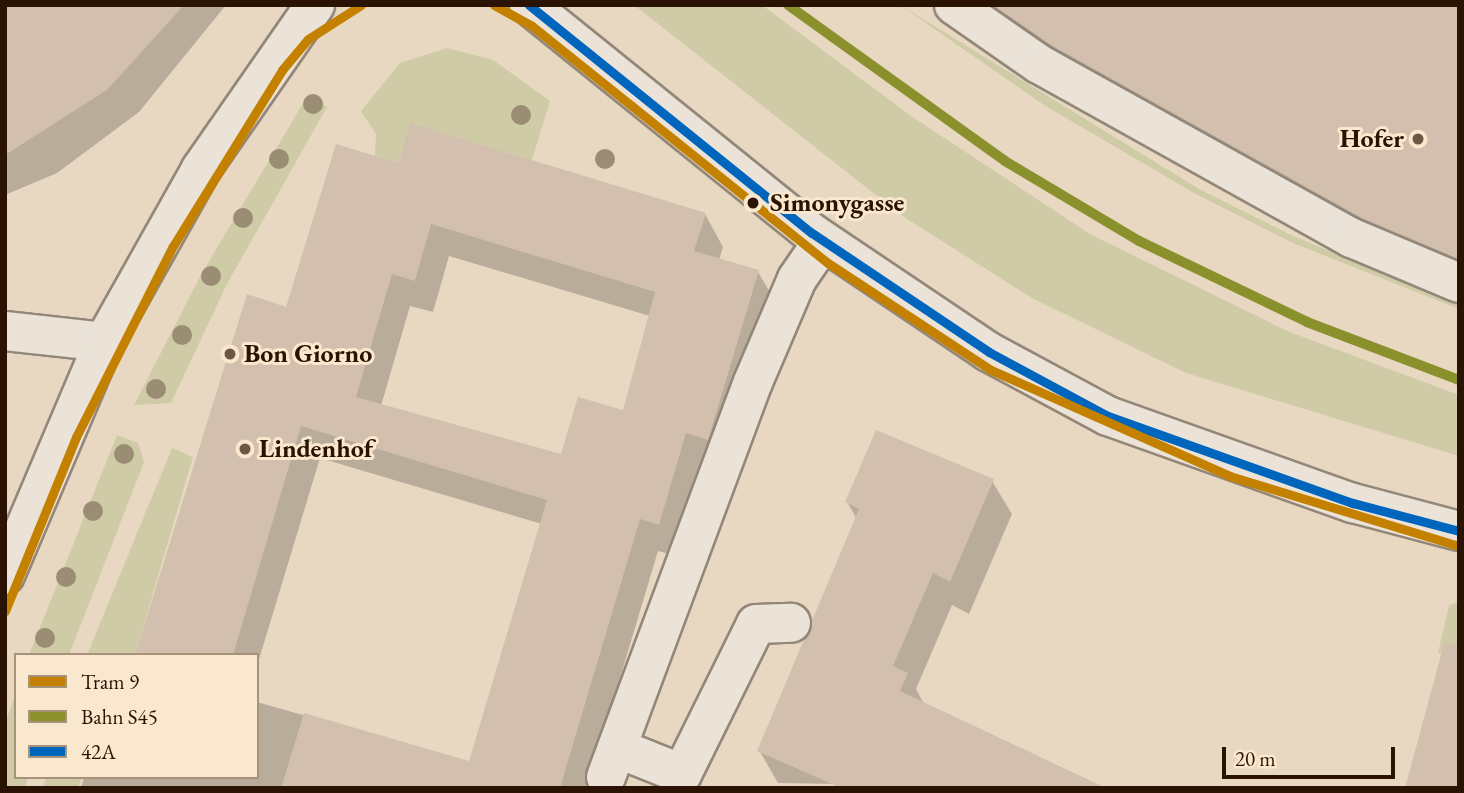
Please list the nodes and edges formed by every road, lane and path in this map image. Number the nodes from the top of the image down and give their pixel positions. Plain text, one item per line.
1 (315, 5) edge
2 (529, 5) edge
3 (954, 5) edge
4 (823, 241) junction
5 (1459, 282) edge
6 (5, 331) edge
7 (104, 342) junction
8 (1459, 531) edge
9 (5, 575) edge
10 (791, 623) dead end

1 - 7 street
2 - 4 street
3 - 5 street
4 - 8 street
4 - 10 street
6 - 7 street
7 - 9 street

